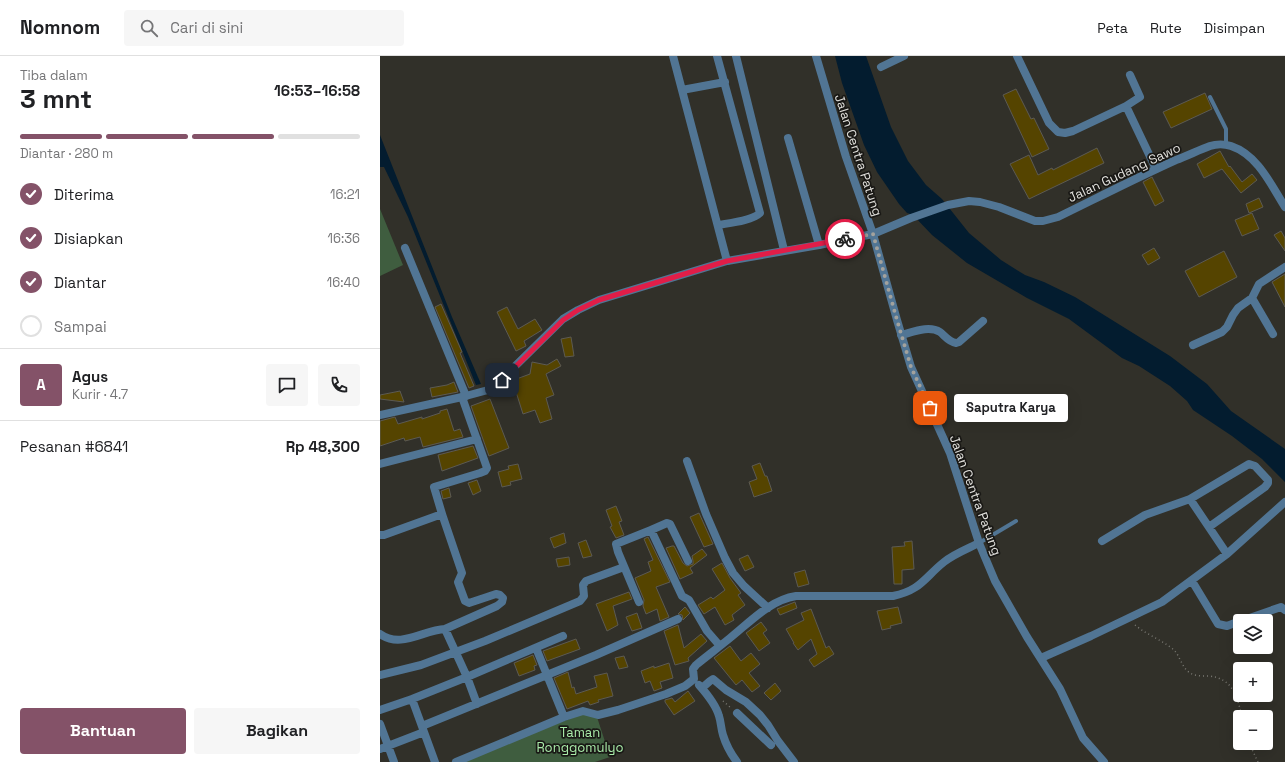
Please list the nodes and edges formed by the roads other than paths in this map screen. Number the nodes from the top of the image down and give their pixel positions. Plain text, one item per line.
1 (673, 56) edge
2 (717, 56) edge
3 (736, 56) edge
4 (816, 56) edge
5 (904, 56) edge
6 (1017, 56) edge
7 (881, 67) dead end
8 (1130, 75) dead end
9 (725, 82) junction
10 (682, 90) junction
11 (1210, 97) dead end
12 (1126, 106) junction
13 (788, 138) dead end
14 (1226, 145) junction
15 (1156, 169) junction
16 (1285, 207) edge
17 (718, 226) junction
18 (873, 234) junction
19 (819, 245) junction
20 (405, 248) dead end
21 (784, 250) junction
22 (727, 261) junction
23 (1285, 267) edge
24 (1252, 298) junction
25 (984, 321) dead end
26 (1273, 334) dead end
27 (902, 335) junction
28 (1193, 345) dead end
29 (464, 397) junction
30 (380, 415) edge
31 (477, 439) junction
32 (687, 461) dead end
33 (380, 464) edge
34 (1190, 499) junction
35 (1285, 502) edge
36 (442, 514) junction
37 (1016, 522) dead end
38 (1209, 527) junction
39 (651, 530) junction
40 (380, 534) edge
41 (1102, 541) dead end
42 (979, 543) junction
43 (1227, 554) junction
44 (688, 561) dead end
45 (624, 567) junction
46 (1192, 581) junction
47 (639, 602) dead end
48 (768, 608) junction
49 (1285, 610) edge
50 (1259, 614) edge
51 (678, 619) dead end
52 (1233, 624) edge
53 (445, 629) junction
54 (380, 634) edge
55 (563, 636) dead end
56 (720, 646) junction
57 (536, 648) junction
58 (455, 652) junction
59 (1041, 658) junction
60 (547, 674) junction
61 (380, 675) edge
62 (467, 677) junction
63 (694, 679) junction
64 (702, 688) junction
65 (412, 699) junction
66 (477, 704) junction
67 (380, 710) edge
68 (737, 713) dead end
69 (564, 717) junction
70 (380, 724) edge
71 (423, 729) junction
72 (771, 745) dead end
73 (389, 746) junction
74 (380, 749) edge
75 (394, 762) edge
76 (435, 762) edge
77 (456, 762) edge
78 (737, 762) edge
79 (794, 762) edge
80 (1104, 762) edge

1 - 10 street
2 - 9 street
3 - 21 street
4 - 18 street, Jalan Centra Patung
5 - 7 street
6 - 12 street
8 - 12 street
9 - 10 street
9 - 17 street
10 - 17 street
11 - 14 lane
12 - 15 street
13 - 19 street
14 - 15 street, Jalan Gudang Sawo
14 - 16 street, Jalan Gudang Sawo
15 - 18 street, Jalan Gudang Sawo
17 - 22 street
18 - 19 street, Jalan Gudang Sawo
18 - 27 street, Jalan Centra Patung
19 - 21 street, Jalan Gudang Sawo
20 - 29 street
21 - 22 street, Jalan Gudang Sawo
22 - 29 street, Jalan Gudang Sawo
23 - 24 street
24 - 26 street
24 - 28 street
25 - 27 street
27 - 42 street, Jalan Centra Patung
29 - 30 street, Jalan Gudang Sawo
29 - 31 street
31 - 33 street
31 - 36 street
32 - 48 street
34 - 38 street
34 - 38 street
34 - 41 street
35 - 43 street
36 - 40 street
36 - 53 street
37 - 42 lane
38 - 43 street
39 - 44 street
39 - 45 street
39 - 56 street
42 - 48 street
42 - 59 street, Jalan Centra Patung
43 - 46 street
45 - 47 street
45 - 58 street
46 - 52 street
46 - 59 street
48 - 56 street
49 - 50 street
51 - 60 street
53 - 54 street
53 - 58 street
55 - 57 street
56 - 63 street
57 - 60 street
57 - 62 street
58 - 61 street
58 - 62 street
59 - 80 street, Jalan Centra Patung
60 - 66 street
60 - 69 street
62 - 65 street
62 - 66 street
63 - 64 street
63 - 69 street
64 - 78 street
64 - 79 street
65 - 67 street
65 - 71 street
66 - 71 street
68 - 72 street
69 - 77 street
70 - 73 street
71 - 73 street
71 - 76 street
73 - 74 street
73 - 75 street

